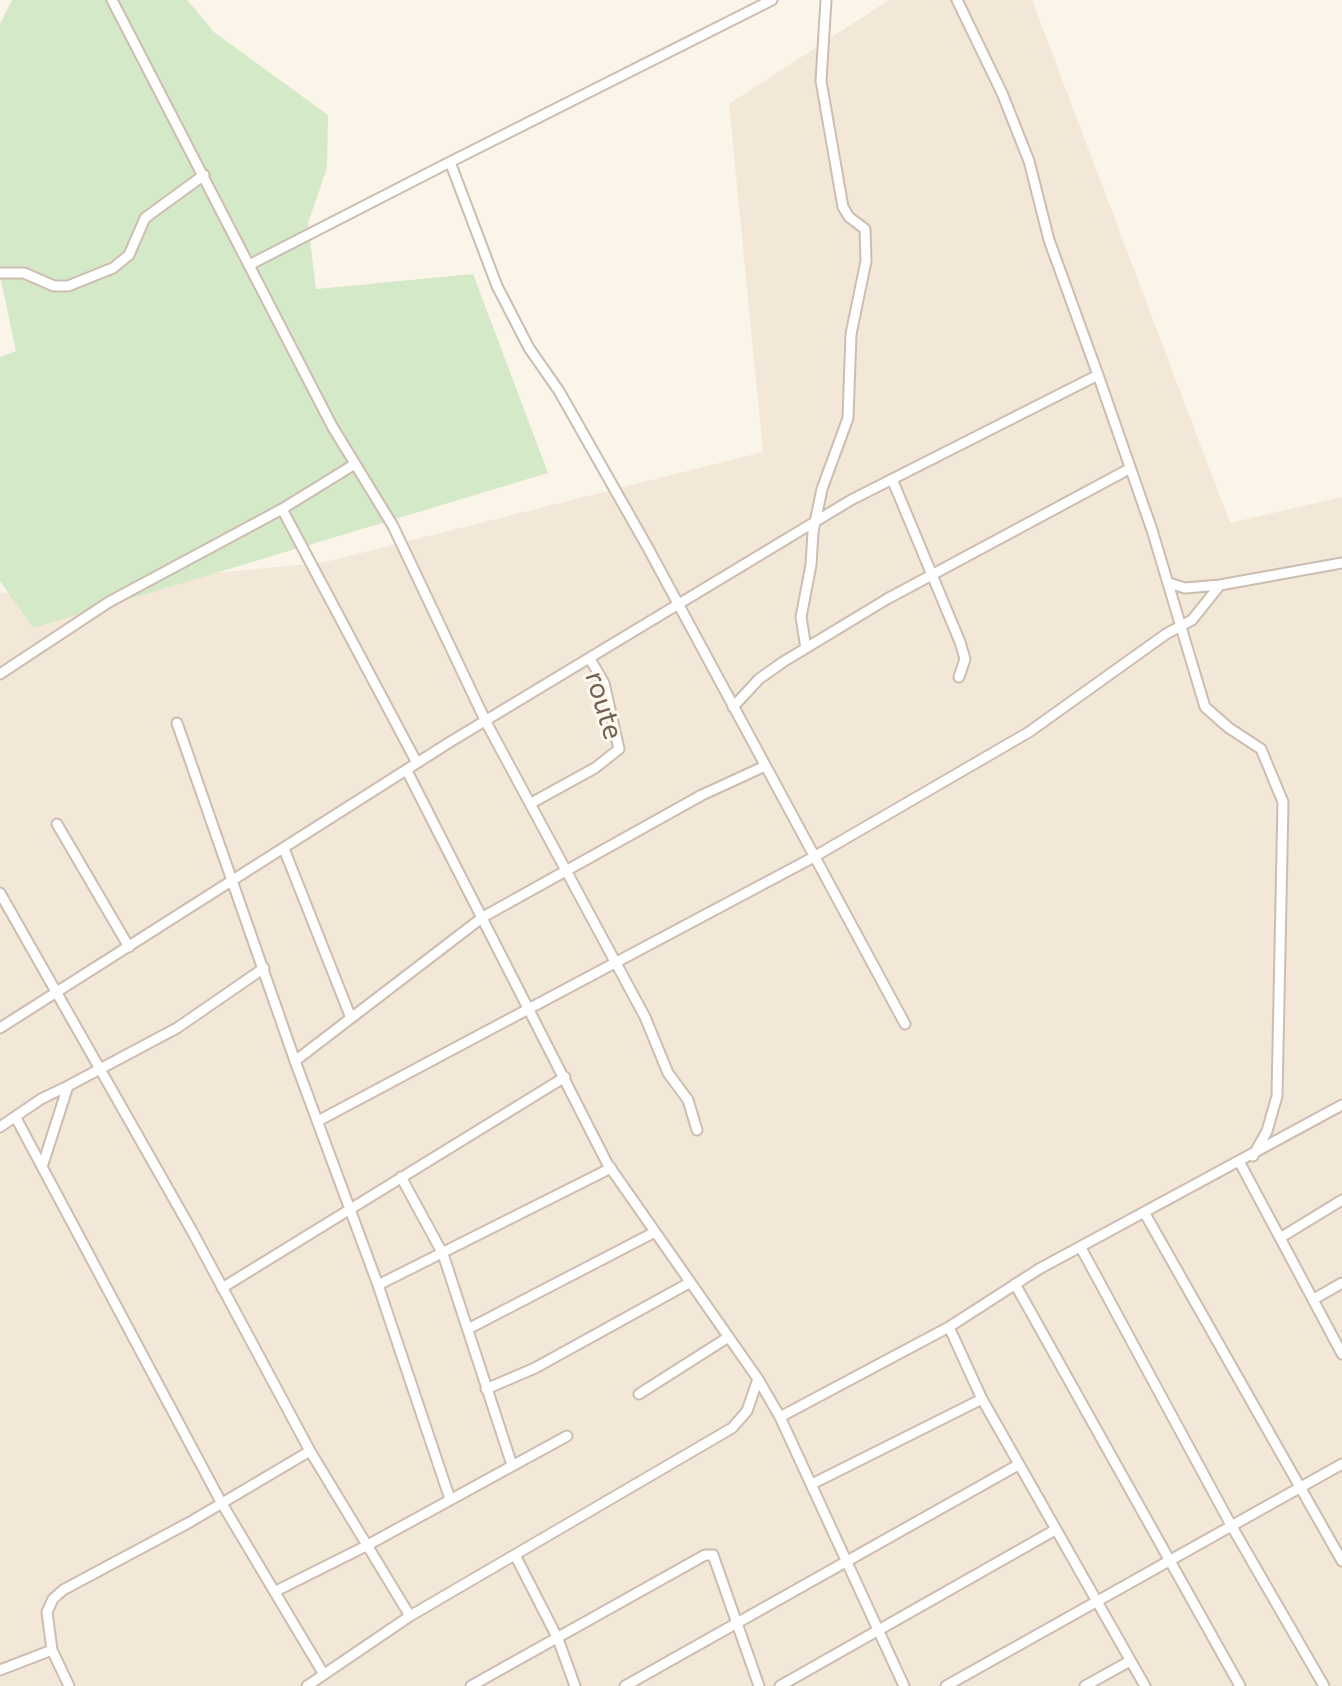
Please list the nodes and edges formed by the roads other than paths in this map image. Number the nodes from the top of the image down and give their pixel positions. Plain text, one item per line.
1 (112, 0) edge
2 (772, 0) edge
3 (826, 0) edge
4 (957, 0) edge
5 (450, 162) junction
6 (204, 175) junction
7 (251, 264) junction
8 (0, 273) edge
9 (1098, 375) junction
10 (355, 464) junction
11 (1129, 469) junction
12 (892, 479) junction
13 (282, 509) junction
14 (814, 523) junction
15 (1342, 563) edge
16 (931, 577) junction
17 (1169, 583) junction
18 (1220, 585) junction
19 (678, 606) junction
20 (1182, 625) junction
21 (806, 648) junction
22 (590, 659) junction
23 (0, 674) edge
24 (959, 677) dead end
25 (733, 707) junction
26 (486, 722) junction
27 (177, 723) dead end
28 (417, 763) junction
29 (763, 767) junction
30 (407, 771) junction
31 (535, 801) dead end
32 (57, 824) dead end
33 (284, 849) junction
34 (812, 858) junction
35 (567, 869) junction
36 (231, 883) junction
37 (0, 893) edge
38 (483, 917) junction
39 (129, 947) junction
40 (615, 963) junction
41 (264, 968) junction
42 (57, 995) junction
43 (530, 1009) junction
44 (351, 1018) junction
45 (905, 1024) dead end
46 (0, 1028) edge
47 (295, 1061) junction
48 (101, 1072) junction
49 (565, 1077) junction
50 (68, 1086) junction
51 (1342, 1105) edge
52 (16, 1118) junction
53 (318, 1121) junction
54 (0, 1127) edge
55 (697, 1130) dead end
56 (1253, 1156) junction
57 (1240, 1163) junction
58 (43, 1164) junction
59 (611, 1168) junction
60 (401, 1177) junction
61 (1342, 1200) edge
62 (349, 1212) junction
63 (1144, 1212) junction
64 (653, 1233) junction
65 (1280, 1238) junction
66 (1081, 1248) junction
67 (443, 1254) junction
68 (689, 1283) junction
69 (1342, 1283) edge
70 (1015, 1284) junction
71 (378, 1285) junction
72 (222, 1288) junction
73 (1314, 1299) junction
74 (949, 1327) junction
75 (468, 1329) junction
76 (727, 1338) junction
77 (1342, 1354) edge
78 (758, 1379) junction
79 (486, 1389) junction
80 (639, 1394) dead end
81 (982, 1399) junction
82 (780, 1417) junction
83 (567, 1436) dead end
84 (310, 1451) junction
85 (1342, 1464) edge
86 (512, 1465) junction
87 (1018, 1465) junction
88 (812, 1484) junction
89 (1299, 1487) junction
90 (450, 1499) junction
91 (221, 1502) junction
92 (1231, 1525) junction
93 (1055, 1530) junction
94 (366, 1546) junction
95 (515, 1555) junction
96 (847, 1561) junction
97 (1168, 1561) junction
98 (1342, 1561) edge
99 (276, 1591) junction
100 (1095, 1602) junction
101 (410, 1616) junction
102 (739, 1622) junction
103 (878, 1631) junction
104 (558, 1639) junction
105 (52, 1650) junction
106 (1130, 1661) junction
107 (0, 1670) edge
108 (323, 1673) junction
109 (69, 1686) edge
110 (307, 1686) edge
111 (471, 1686) edge
112 (575, 1686) edge
113 (625, 1686) edge
114 (759, 1686) edge
115 (780, 1686) edge
116 (904, 1686) edge
117 (946, 1686) edge
118 (1085, 1686) edge
119 (1145, 1686) edge
120 (1240, 1686) edge
121 (1324, 1686) edge

1 - 6 street
2 - 5 street
3 - 14 street
4 - 9 street
5 - 7 street
5 - 19 street
6 - 7 street
6 - 8 street
7 - 10 street
9 - 11 street
9 - 12 street
10 - 13 street
10 - 26 street
11 - 16 street
11 - 17 street
12 - 14 street
12 - 16 street
13 - 23 street
13 - 28 street
14 - 19 street
14 - 21 street
15 - 18 street
16 - 21 street
16 - 24 street
17 - 18 street
17 - 20 street
18 - 20 street
19 - 22 street
19 - 25 street
20 - 34 street
20 - 56 street
21 - 25 street
22 - 26 street
22 - 31 street, route
25 - 29 street
26 - 28 street
26 - 35 street
27 - 36 street
28 - 30 street
29 - 34 street
29 - 35 street
30 - 33 street
30 - 38 street
32 - 39 street
33 - 36 street
33 - 44 street
34 - 40 street
34 - 45 street
35 - 38 street
35 - 40 street
36 - 39 street
36 - 41 street
37 - 42 street
38 - 43 street
38 - 44 street
39 - 42 street
40 - 43 street
40 - 55 street
41 - 47 street
41 - 48 street
42 - 46 street
42 - 48 street
43 - 49 street
43 - 53 street
44 - 47 street
47 - 53 street
48 - 50 street
48 - 72 street
49 - 59 street
49 - 60 street
50 - 52 street
50 - 58 street
51 - 56 street
52 - 54 street
52 - 58 street
53 - 62 street
56 - 57 street
57 - 63 street
57 - 65 street
58 - 91 street
59 - 64 street
59 - 67 street
60 - 62 street
60 - 67 street
61 - 65 street
62 - 71 street
62 - 72 street
63 - 66 street
63 - 89 street
64 - 68 street
64 - 75 street
65 - 73 street
66 - 70 street
66 - 92 street
67 - 71 street
67 - 75 street
68 - 76 street
68 - 79 street
69 - 73 street
70 - 74 street
70 - 97 street
71 - 90 street
72 - 84 street
73 - 77 street
74 - 81 street
74 - 82 street
75 - 79 street
76 - 78 street
76 - 80 street
78 - 82 street
78 - 95 street
79 - 86 street
81 - 87 street
81 - 88 street
82 - 88 street
83 - 86 street
84 - 91 street
84 - 94 street
85 - 89 street
86 - 90 street
87 - 93 street
87 - 96 street
88 - 96 street
89 - 92 street
89 - 98 street
90 - 94 street
91 - 99 street
91 - 105 street
92 - 97 street
92 - 121 street
93 - 100 street
93 - 103 street
94 - 99 street
94 - 101 street
95 - 101 street
95 - 104 street
96 - 102 street
96 - 103 street
97 - 100 street
97 - 120 street
99 - 108 street
100 - 106 street
100 - 117 street
101 - 108 street
102 - 104 street
102 - 113 street
102 - 114 street
103 - 115 street
103 - 116 street
104 - 111 street
104 - 112 street
105 - 107 street
105 - 109 street
106 - 118 street
106 - 119 street
108 - 110 street

